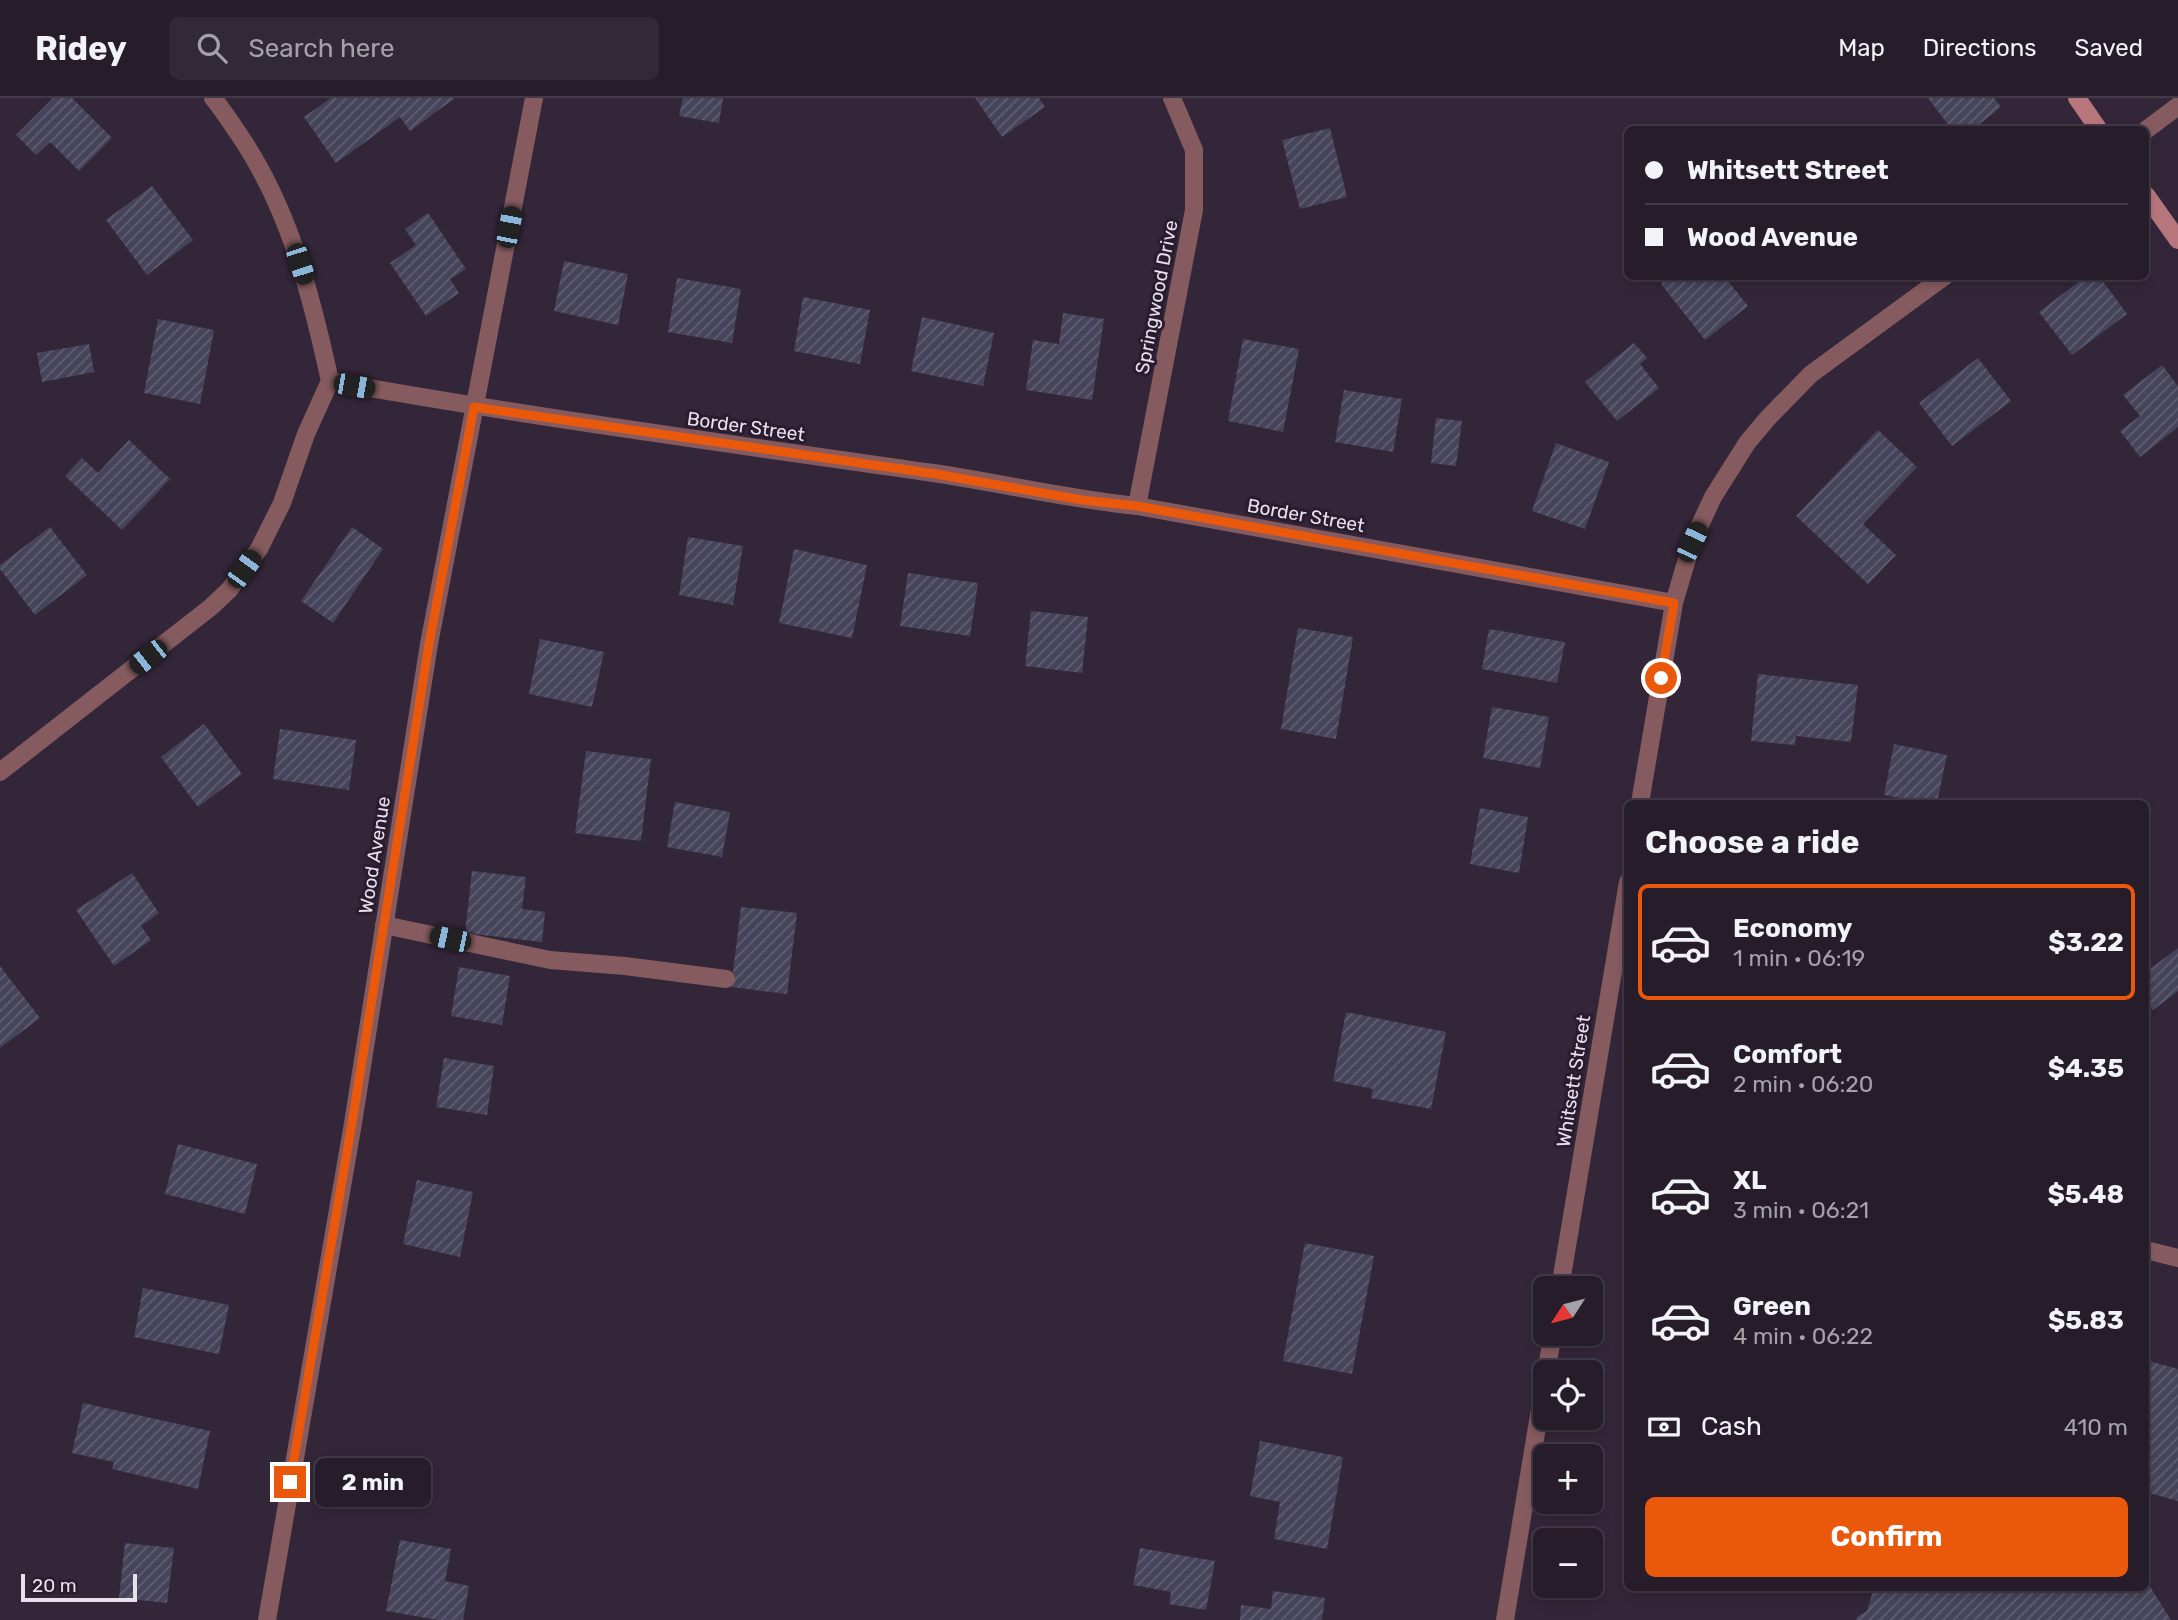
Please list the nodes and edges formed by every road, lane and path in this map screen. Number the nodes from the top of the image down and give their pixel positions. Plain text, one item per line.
1 (213, 98) edge
2 (534, 98) edge
3 (1172, 98) edge
4 (2077, 98) edge
5 (2178, 106) edge
6 (2096, 126) edge
7 (2149, 128) edge
8 (2149, 199) edge
9 (2178, 240) edge
10 (1939, 280) edge
11 (330, 381) junction
12 (474, 407) junction
13 (1137, 506) junction
14 (1674, 603) junction
15 (0, 772) edge
16 (1641, 800) edge
17 (1624, 906) edge
18 (384, 925) junction
19 (726, 979) dead end
20 (2149, 1251) edge
21 (2178, 1258) edge
22 (1562, 1276) edge
23 (1537, 1430) edge
24 (267, 1620) edge
25 (1505, 1620) edge

1 - 11 street
2 - 12 street, Wood Avenue
3 - 13 street, Springwood Drive
4 - 6 street
5 - 7 street
8 - 9 street
10 - 14 street
11 - 12 street, Border Street
11 - 15 street
12 - 13 street, Border Street
12 - 18 street, Wood Avenue
13 - 14 street, Border Street
14 - 16 street
17 - 22 street, Whitsett Street
18 - 19 street
18 - 24 street, Wood Avenue
20 - 21 street
23 - 25 street

